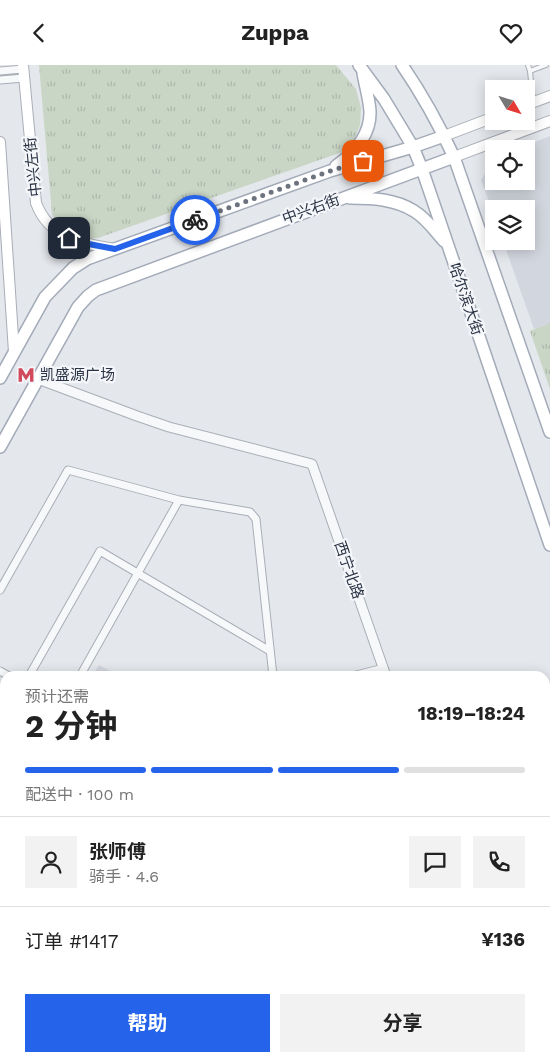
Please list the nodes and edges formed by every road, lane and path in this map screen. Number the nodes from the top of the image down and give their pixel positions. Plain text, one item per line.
1 (402, 65) edge
2 (528, 65) edge
3 (546, 65) edge
4 (361, 67) edge
5 (0, 71) edge
6 (23, 71) edge
7 (530, 71) junction
8 (0, 80) edge
9 (530, 80) edge
10 (550, 96) edge
11 (535, 101) edge
12 (485, 120) edge
13 (550, 121) edge
14 (444, 136) junction
15 (0, 142) edge
16 (412, 147) junction
17 (454, 157) junction
18 (422, 169) junction
19 (330, 171) junction
20 (341, 198) junction
21 (448, 245) junction
22 (115, 249) junction
23 (14, 352) junction
24 (0, 378) edge
25 (38, 379) junction
26 (550, 432) edge
27 (0, 447) edge
28 (179, 500) junction
29 (550, 545) edge
30 (138, 573) junction
31 (0, 590) edge
32 (270, 651) junction
33 (31, 671) edge
34 (83, 671) edge
35 (272, 671) edge
36 (385, 671) edge

1 - 14 main road
2 - 7 lane
3 - 7 lane
4 - 16 main road, 哈尔滨大街
4 - 19 main road
5 - 6 street
6 - 8 street
6 - 22 main road, 中兴左街
7 - 9 lane
10 - 11 main road
12 - 14 main road, 中兴右街
13 - 17 main road, 中兴右街
14 - 16 main road, 中兴右街
14 - 17 main road
15 - 23 main road, 中兴左街
16 - 18 main road, 哈尔滨大街
16 - 19 main road, 中兴右街
17 - 18 main road, 中兴右街
17 - 26 main road
18 - 20 main road, 中兴右街
18 - 21 main road, 哈尔滨大街
19 - 22 main road, 中兴右街
20 - 21 main road
20 - 25 main road, 中兴右街
21 - 29 main road, 哈尔滨大街
22 - 23 main road, 中兴右街
23 - 24 main road, 中兴右街
25 - 27 main road, 中兴右街
25 - 36 street, 西宁北路
28 - 30 street
28 - 31 street
28 - 32 street
30 - 32 street
30 - 33 street
30 - 34 street
32 - 35 street

